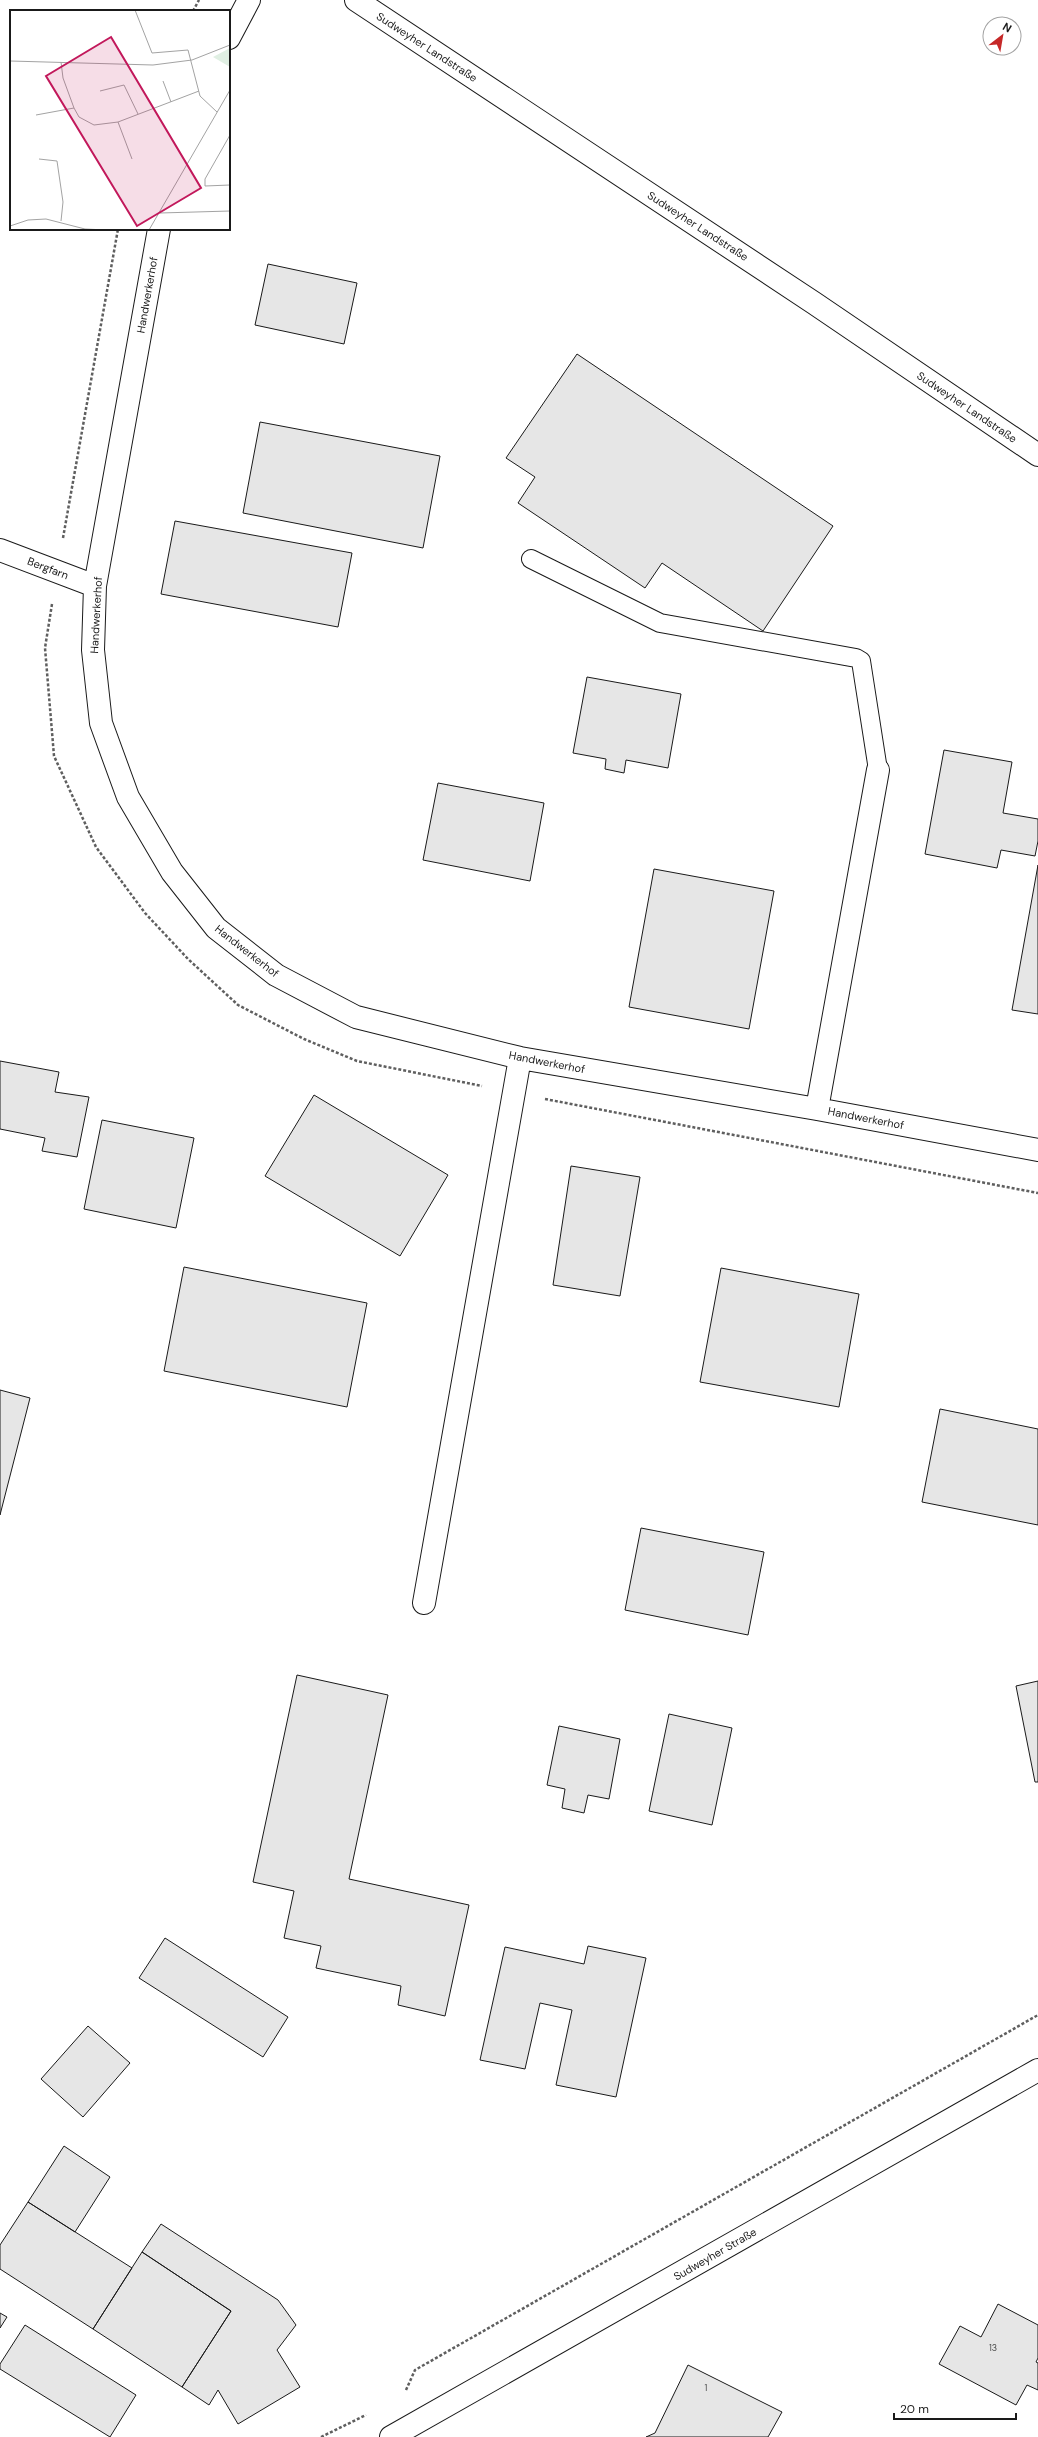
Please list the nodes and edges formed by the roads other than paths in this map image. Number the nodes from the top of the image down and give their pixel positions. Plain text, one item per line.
1 (248, 0) edge
2 (356, 0) edge
3 (230, 36) edge
4 (159, 230) edge
5 (1038, 455) edge
6 (0, 550) edge
7 (531, 559) dead end
8 (95, 586) junction
9 (878, 770) joint
10 (520, 1058) junction
11 (817, 1109) junction
12 (1038, 1150) edge
13 (424, 1603) dead end
14 (1038, 2070) edge
15 (392, 2437) edge

1 - 3 street
2 - 5 street, Sudweyher Landstraße
4 - 8 street, Handwerkerhof
6 - 8 street, Bergfarn
7 - 9 lane
8 - 10 street, Handwerkerhof
9 - 11 street
10 - 11 street, Handwerkerhof
10 - 13 street
11 - 12 street, Handwerkerhof
14 - 15 street, Sudweyher Straße

